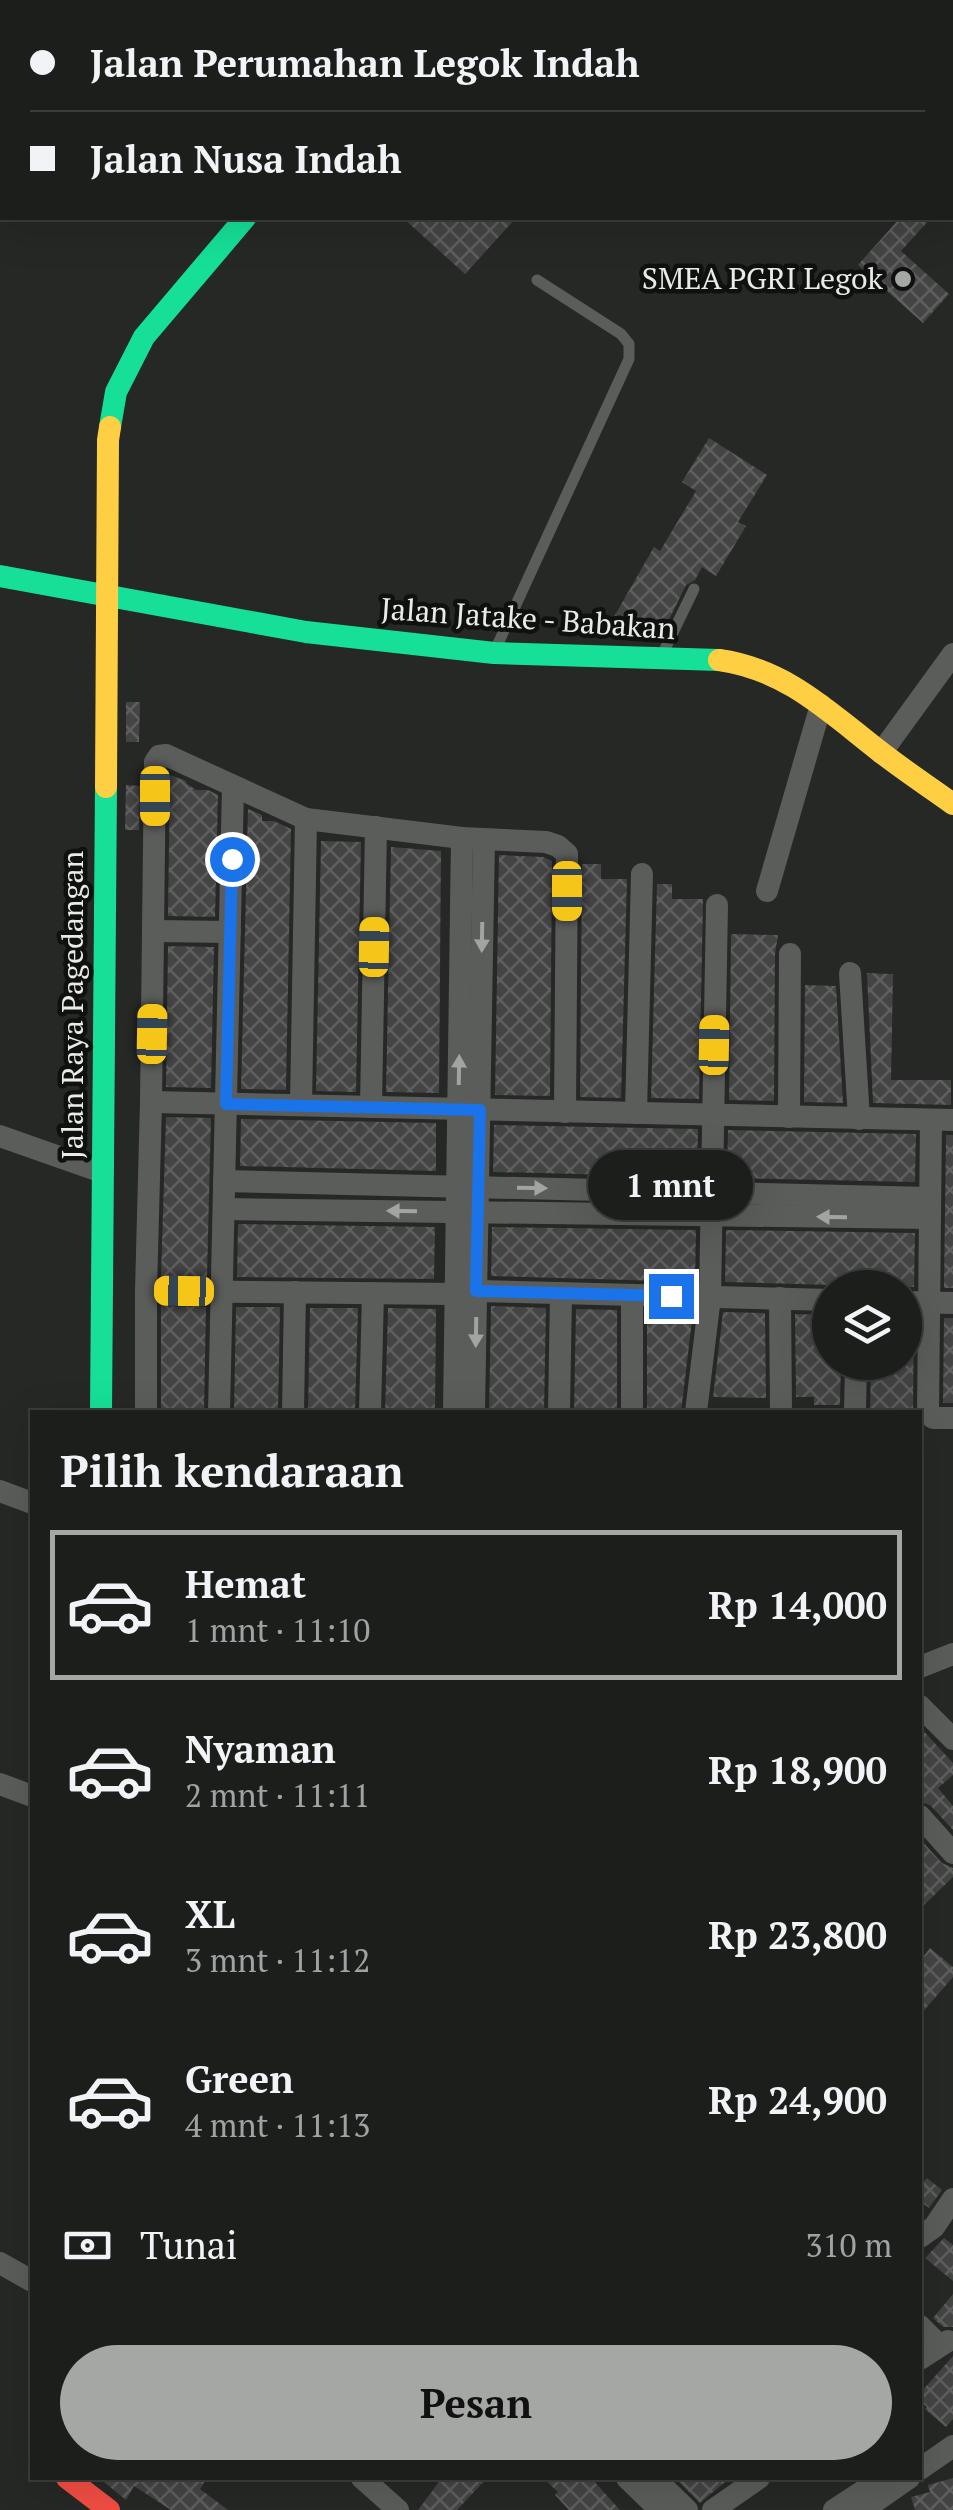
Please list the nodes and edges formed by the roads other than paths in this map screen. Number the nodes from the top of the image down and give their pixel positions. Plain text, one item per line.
1 (243, 220) edge
2 (537, 280) dead end
3 (0, 576) edge
4 (694, 589) dead end
5 (106, 597) junction
6 (494, 653) junction
7 (953, 654) edge
8 (660, 658) junction
9 (820, 705) junction
10 (880, 752) junction
11 (233, 786) junction
12 (953, 804) edge
13 (306, 819) junction
14 (376, 827) junction
15 (473, 839) junction
16 (642, 874) dead end
17 (767, 890) dead end
18 (717, 905) dead end
19 (154, 931) junction
20 (230, 932) junction
21 (790, 954) dead end
22 (850, 973) dead end
23 (151, 1102) junction
24 (226, 1104) junction
25 (302, 1106) junction
26 (371, 1107) junction
27 (469, 1110) junction
28 (565, 1112) junction
29 (636, 1113) junction
30 (714, 1115) junction
31 (789, 1117) junction
32 (859, 1119) junction
33 (942, 1120) edge
34 (0, 1136) edge
35 (102, 1172) junction
36 (224, 1181) junction
37 (468, 1187) junction
38 (712, 1204) junction
39 (224, 1208) junction
40 (930, 1208) junction
41 (467, 1212) junction
42 (146, 1290) junction
43 (222, 1292) junction
44 (296, 1292) junction
45 (466, 1292) junction
46 (373, 1293) junction
47 (561, 1293) junction
48 (632, 1295) junction
49 (710, 1297) junction
50 (780, 1298) junction
51 (812, 1299) edge
52 (922, 1302) edge
53 (929, 1302) junction
54 (953, 1303) edge
55 (856, 1380) edge
56 (101, 1410) edge
57 (146, 1410) edge
58 (219, 1410) edge
59 (294, 1410) edge
60 (370, 1410) edge
61 (454, 1410) edge
62 (474, 1410) edge
63 (560, 1410) edge
64 (632, 1410) edge
65 (696, 1410) edge
66 (781, 1410) edge
67 (855, 1410) edge
68 (953, 1418) edge
69 (0, 1491) edge
70 (30, 1502) edge
71 (953, 1654) edge
72 (922, 1667) edge
73 (922, 1708) edge
74 (953, 1739) edge
75 (0, 1784) edge
76 (30, 1795) edge
77 (922, 1818) edge
78 (953, 1853) edge
79 (953, 2199) edge
80 (927, 2232) edge
81 (953, 2242) edge
82 (0, 2263) edge
83 (30, 2280) edge
84 (953, 2430) edge
85 (953, 2446) edge
86 (922, 2451) edge
87 (922, 2468) edge
88 (364, 2480) edge
89 (629, 2480) edge
90 (656, 2480) edge
91 (756, 2480) edge
92 (880, 2480) edge
93 (905, 2480) edge
94 (66, 2483) edge
95 (109, 2510) edge
96 (398, 2510) edge
97 (660, 2510) edge
98 (687, 2510) edge
99 (712, 2510) edge
100 (834, 2510) edge
101 (863, 2510) edge

1 - 5 street, Jalan Raya Pagedangan
2 - 6 lane
3 - 5 street, Jalan Jatake - Babakan
4 - 8 lane
5 - 6 street, Jalan Jatake - Babakan
5 - 35 street, Jalan Raya Pagedangan
6 - 8 street, Jalan Jatake - Babakan
7 - 10 street
8 - 9 street, Jalan Jatake - Babakan
9 - 10 street, Jalan Jatake - Babakan
9 - 17 street
10 - 12 street, Jalan Jatake - Babakan
11 - 13 street
11 - 19 street
11 - 20 street
13 - 14 street
13 - 25 street
14 - 15 street
14 - 26 street
15 - 27 street
15 - 28 street
16 - 29 street
18 - 30 street
19 - 20 street
19 - 23 street
20 - 24 street
21 - 31 street
22 - 32 street
23 - 24 street
23 - 42 street
24 - 25 street
24 - 36 street
25 - 26 street
26 - 27 street
27 - 28 street
27 - 37 street
28 - 29 street
29 - 30 street
30 - 31 street
30 - 38 street
31 - 32 street
32 - 33 street
33 - 40 street
34 - 35 street
35 - 56 street, Jalan Raya Pagedangan
36 - 37 street
36 - 39 street
37 -> 38 street
37 - 41 street
38 - 40 street
38 - 41 street
38 - 49 street
41 -> 39 street
39 - 43 street
40 - 53 street
41 - 45 street
42 - 43 street
42 - 57 street
43 - 44 street
43 - 58 street
44 - 46 street
44 - 59 street
45 - 46 street
45 - 47 street
45 - 61 street
45 -> 62 street
46 - 60 street
47 - 48 street
47 - 63 street
48 - 49 street
48 - 64 street
49 - 50 street
49 - 65 street
50 - 51 street
50 - 66 street
52 - 53 street
53 - 54 street
53 - 68 street
55 - 67 street
69 - 70 street
71 - 72 street
73 - 74 street
75 - 76 street
77 - 78 street
79 - 80 street
80 - 81 street
82 - 83 street
84 - 86 street
85 - 87 street
88 - 96 street
89 - 97 street
90 - 98 street
91 - 99 street
92 - 100 street
93 - 101 street
94 - 95 street

